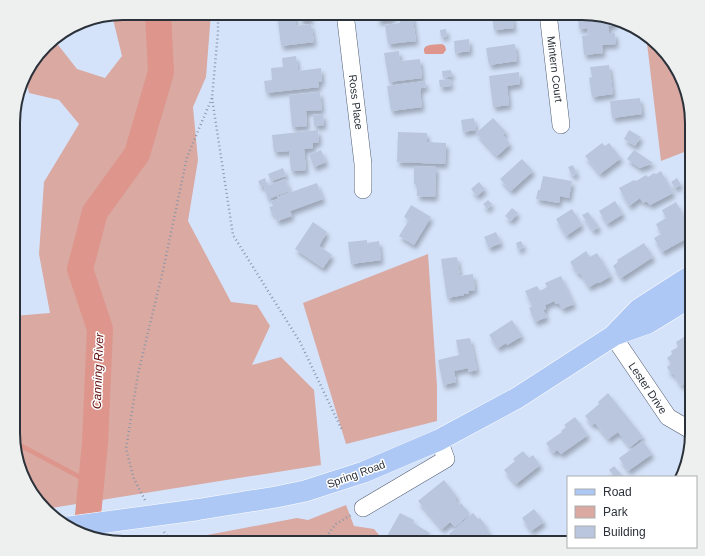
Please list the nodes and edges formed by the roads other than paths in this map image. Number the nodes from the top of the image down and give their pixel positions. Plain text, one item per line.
1 (346, 20) edge
2 (549, 20) edge
3 (562, 124) dead end
4 (363, 190) dead end
5 (685, 279) edge
6 (685, 300) edge
7 (613, 336) junction
8 (685, 428) edge
9 (439, 440) junction
10 (363, 508) road end
11 (79, 526) edge

1 - 4 street, Ross Place
2 - 3 street, Mintern Court
5 - 7 main road, Spring Road
6 - 7 main road, Spring Road
7 - 8 street, Lester Drive
7 - 9 main road, Spring Road
9 - 10 street
9 - 11 main road, Spring Road, bridge

